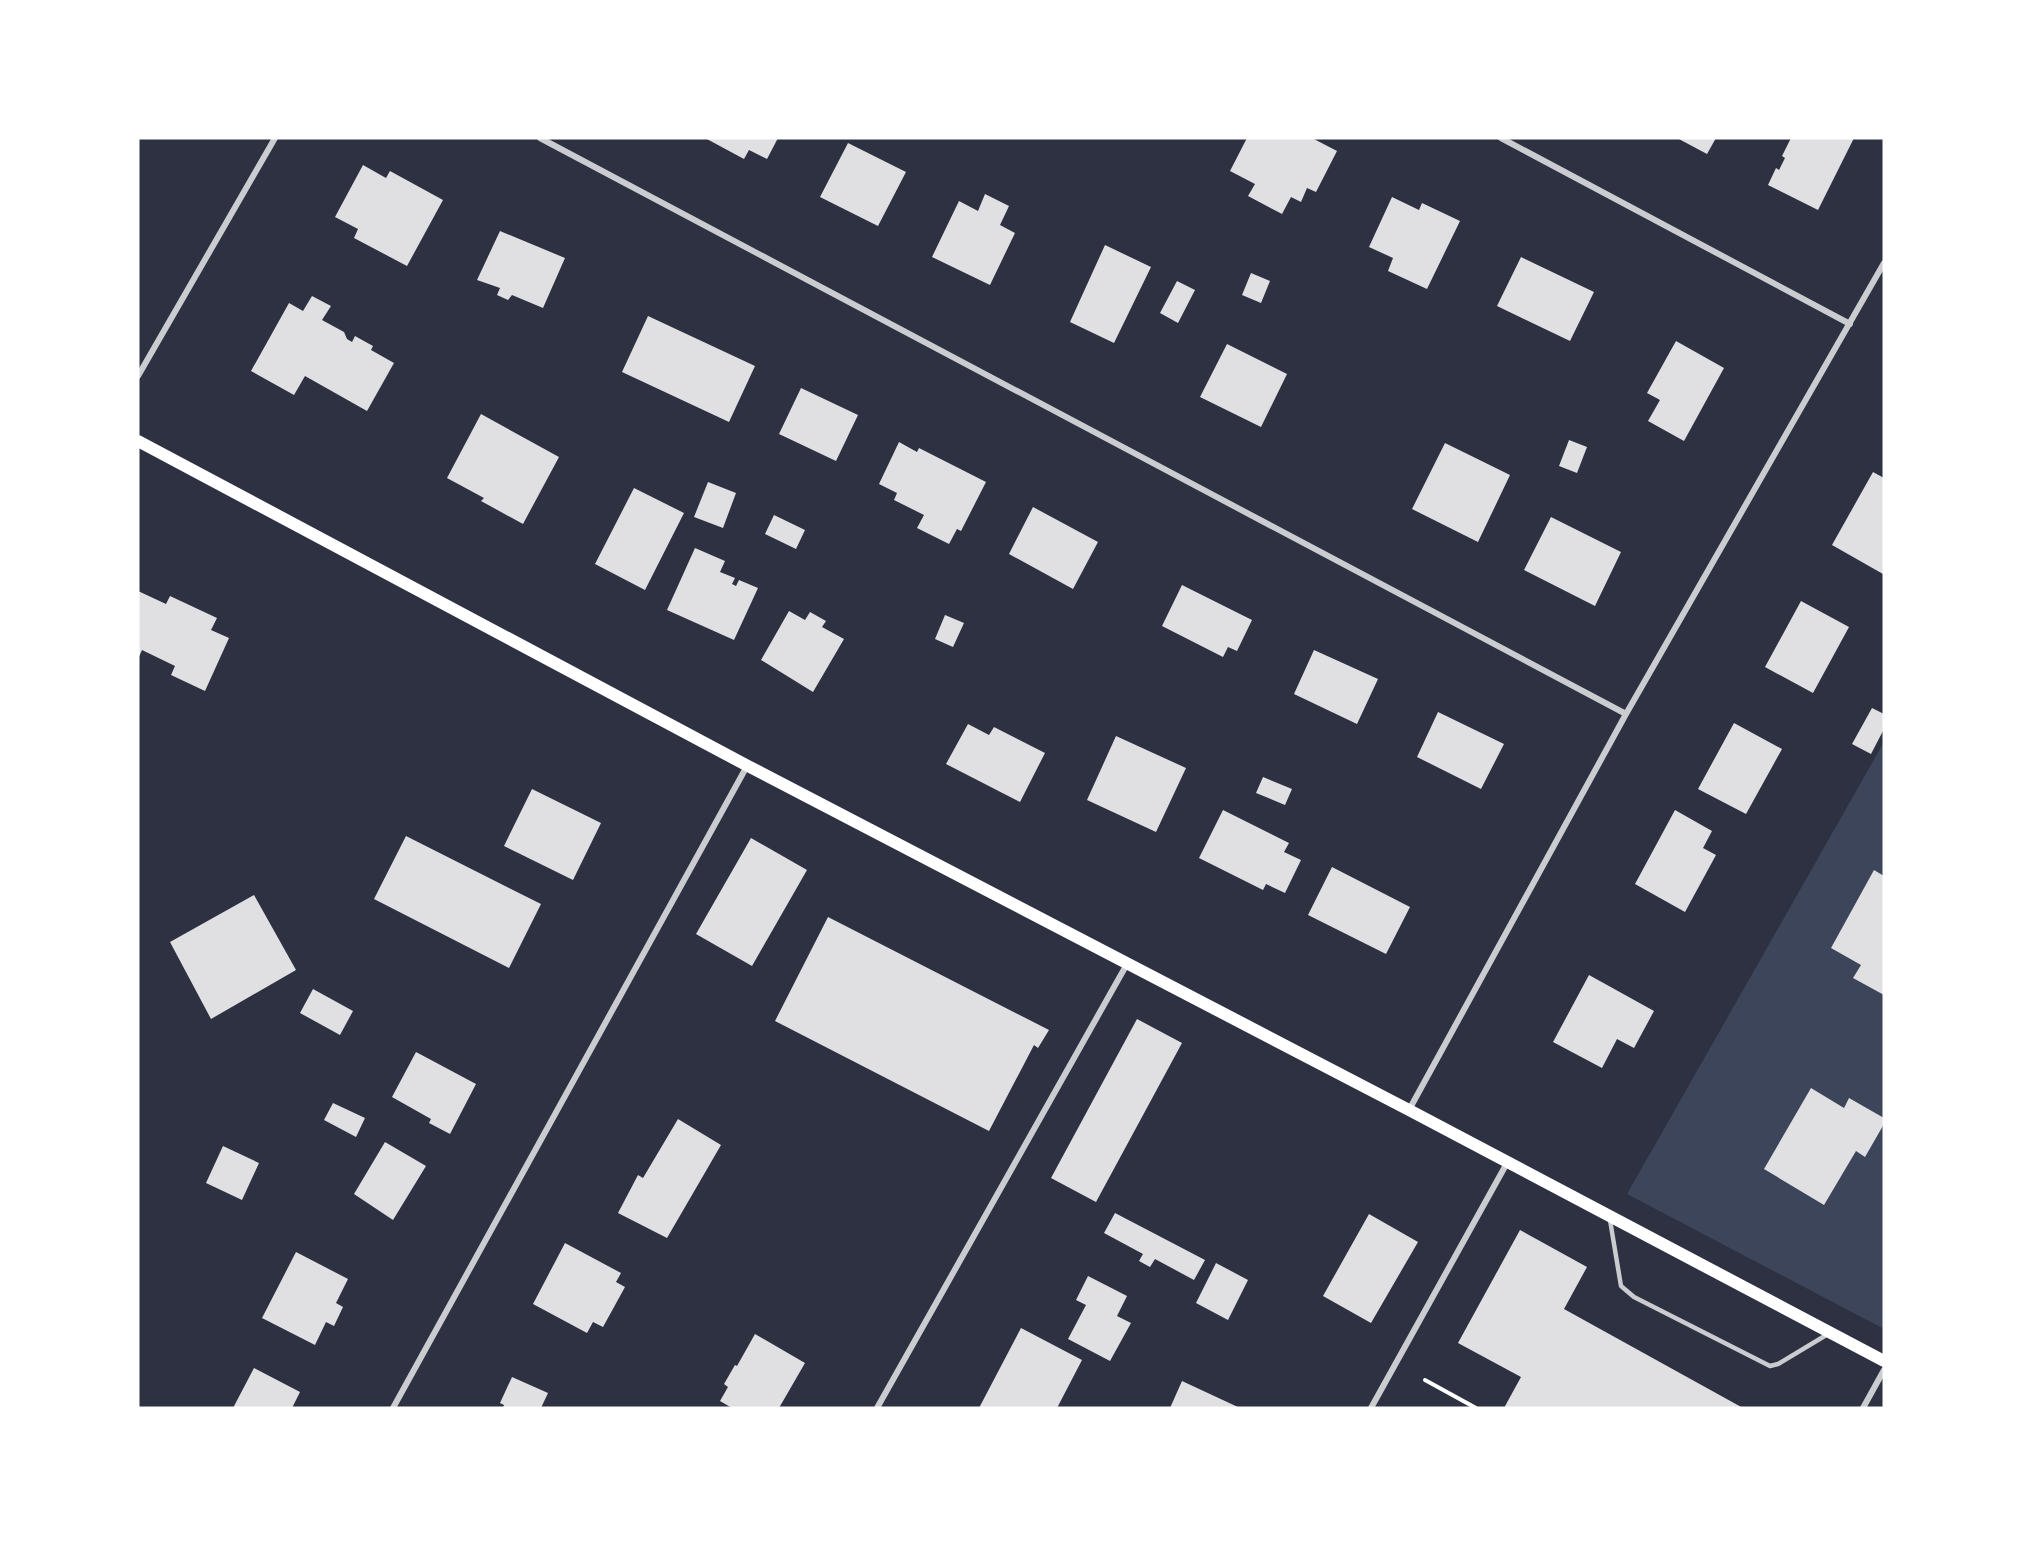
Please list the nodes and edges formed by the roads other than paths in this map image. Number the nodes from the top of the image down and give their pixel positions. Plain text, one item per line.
1 (275, 138) edge
2 (540, 138) edge
3 (1501, 138) edge
4 (1884, 262) edge
5 (1850, 324) junction
6 (138, 376) edge
7 (138, 441) edge
8 (1626, 714) junction
9 (748, 766) junction
10 (1127, 963) junction
11 (1408, 1110) junction
12 (1508, 1163) junction
13 (1610, 1217) junction
14 (1830, 1333) junction
15 (1884, 1361) edge
16 (1884, 1370) edge
17 (393, 1408) edge
18 (877, 1408) edge
19 (1371, 1408) edge
20 (1863, 1408) edge

1 - 6 street
2 - 8 street
3 - 5 street
4 - 5 street
5 - 8 street
7 - 9 main road
8 - 11 street
9 - 10 main road
9 - 17 street
10 - 11 main road
10 - 18 street
11 - 12 main road
12 - 13 main road
12 - 19 street
13 - 14 main road
13 - 14 lane
14 - 15 main road
16 - 20 street

